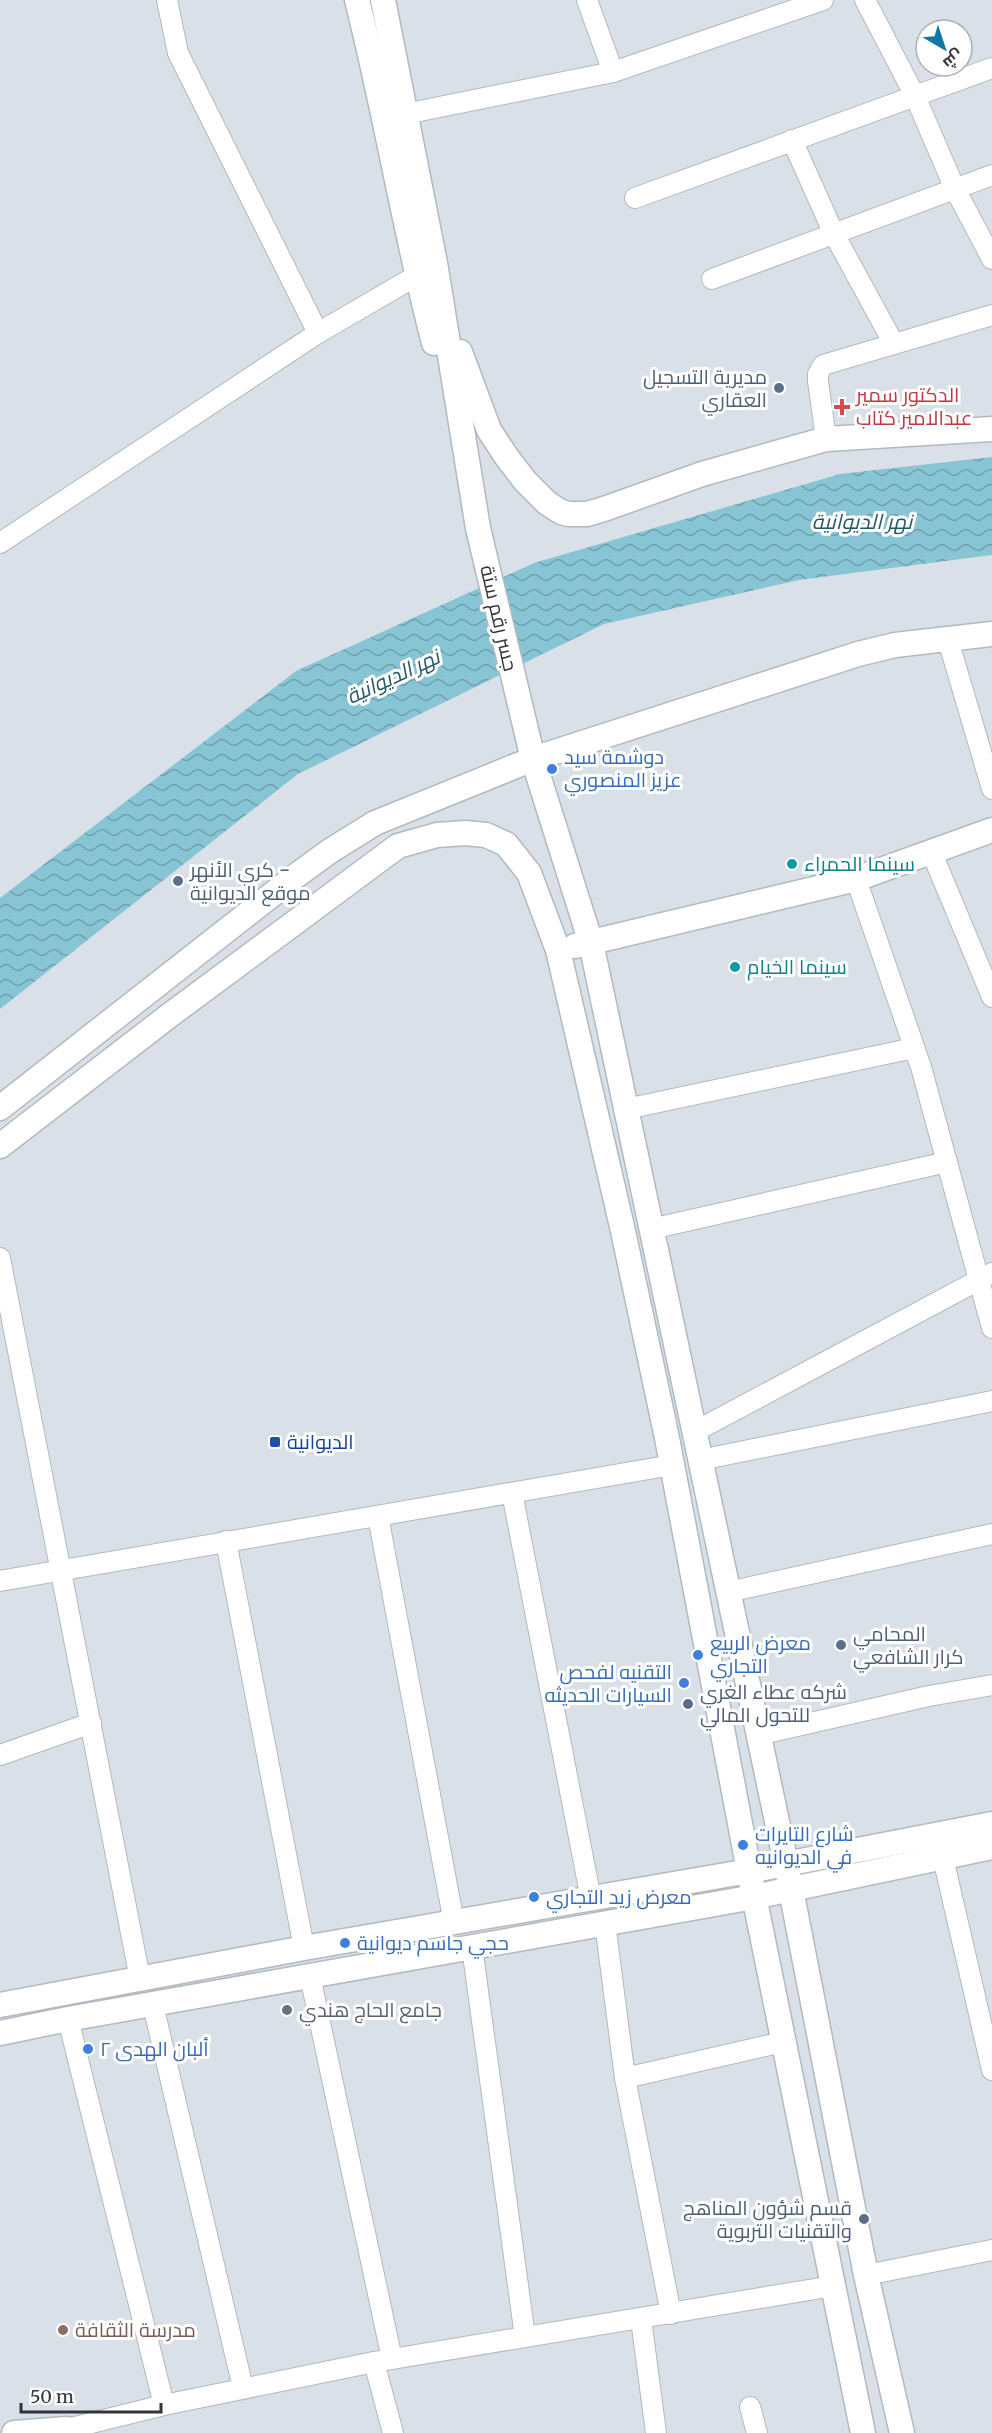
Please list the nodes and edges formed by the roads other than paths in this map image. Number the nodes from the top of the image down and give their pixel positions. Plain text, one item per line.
1 (167, 0) edge
2 (357, 0) edge
3 (382, 0) edge
4 (587, 0) edge
5 (823, 0) edge
6 (865, 0) edge
7 (992, 68) edge
8 (613, 72) junction
9 (915, 96) junction
10 (405, 114) junction
11 (792, 140) junction
12 (992, 175) edge
13 (955, 189) junction
14 (634, 198) dead end
15 (834, 234) junction
16 (992, 259) edge
17 (416, 276) junction
18 (712, 279) dead end
19 (440, 294) junction
20 (992, 315) edge
21 (318, 333) junction
22 (894, 344) junction
23 (992, 429) edge
24 (826, 439) junction
25 (464, 447) junction
26 (0, 543) edge
27 (992, 634) edge
28 (948, 640) junction
29 (533, 759) junction
30 (992, 789) edge
31 (992, 830) edge
32 (931, 851) junction
33 (856, 879) junction
34 (591, 943) junction
35 (558, 950) junction
36 (150, 989) junction
37 (992, 997) edge
38 (170, 1015) junction
39 (914, 1048) junction
40 (0, 1108) edge
41 (626, 1109) junction
42 (0, 1146) edge
43 (947, 1162) junction
44 (651, 1229) junction
45 (0, 1258) edge
46 (985, 1276) edge
47 (992, 1328) edge
48 (992, 1401) edge
49 (694, 1432) junction
50 (700, 1460) junction
51 (672, 1465) junction
52 (512, 1493) junction
53 (378, 1516) junction
54 (992, 1534) edge
55 (226, 1541) junction
56 (62, 1571) junction
57 (0, 1581) edge
58 (728, 1592) junction
59 (992, 1685) edge
60 (91, 1723) junction
61 (758, 1735) junction
62 (0, 1755) edge
63 (992, 1824) edge
64 (992, 1848) edge
65 (943, 1858) junction
66 (786, 1864) junction
67 (749, 1871) junction
68 (790, 1890) junction
69 (754, 1897) junction
70 (591, 1899) junction
71 (454, 1923) junction
72 (604, 1923) junction
73 (472, 1947) junction
74 (304, 1948) junction
75 (310, 1976) junction
76 (140, 1979) junction
77 (0, 2005) edge
78 (153, 2005) junction
79 (68, 2019) junction
80 (0, 2034) edge
81 (783, 2042) junction
82 (992, 2070) edge
83 (625, 2078) junction
84 (992, 2250) edge
85 (866, 2275) junction
86 (833, 2286) junction
87 (671, 2314) junction
88 (641, 2319) junction
89 (525, 2337) junction
90 (383, 2361) junction
91 (243, 2388) junction
92 (165, 2404) junction
93 (750, 2407) dead end
94 (65, 2431) edge
95 (14, 2433) edge
96 (393, 2433) edge
97 (656, 2433) edge
98 (757, 2433) edge
99 (863, 2433) edge
100 (902, 2433) edge

1 - 21 street
2 - 17 main road
3 - 10 main road
4 - 8 street
5 - 8 street
6 - 9 street
7 - 9 street
8 - 10 street
9 - 11 street
9 - 13 street
10 - 19 main road
11 - 14 street
11 - 15 street
12 - 13 street
13 - 15 street
13 - 16 street
15 - 18 street
15 - 22 street
17 - 21 street
17 - 25 main road
19 - 24 main road
19 - 25 main road
20 - 22 street
21 - 26 street
22 - 24 street
23 - 24 main road
25 - 29 main road, جسر رقم ستة
27 - 28 main road
28 - 29 main road
28 - 30 street
29 - 34 main road, جسر رقم ستة
29 - 36 main road
31 - 32 main road
32 - 33 main road
32 - 37 street
33 - 34 main road
33 - 39 street
34 - 35 main road
34 - 41 main road, جسر رقم ستة
35 - 38 main road
35 - 51 main road
36 - 38 main road
36 - 40 main road
38 - 42 main road
39 - 41 street
39 - 43 street
41 - 44 main road, جسر رقم ستة
43 - 44 street
43 - 46 street
44 - 49 main road, جسر رقم ستة
45 - 56 street
46 - 47 street
46 - 49 street
48 - 50 street
49 - 50 main road, جسر رقم ستة
50 - 58 main road, جسر رقم ستة
51 - 52 street
51 - 67 main road
52 - 53 street
52 - 70 street
53 - 55 street
53 - 71 street
54 - 58 street
55 - 56 street
55 - 74 street
56 - 57 street
56 - 60 street
58 - 61 main road, جسر رقم ستة
59 - 61 street
60 - 62 street
60 - 76 street
61 - 66 main road, جسر رقم ستة
63 - 66 main road
64 - 65 main road
65 - 68 main road
65 - 82 street
66 - 67 main road
66 - 68 main road, جسر رقم ستة
67 - 69 main road
67 - 70 main road
68 - 69 main road
68 - 85 main road, جسر رقم ستة
69 - 72 main road
69 - 81 main road
70 - 71 main road
71 - 74 main road
72 - 73 main road
72 - 83 street
73 - 75 main road
73 - 89 street
74 - 76 main road
75 - 78 main road
75 - 90 street
76 - 77 main road
78 - 79 main road
78 - 91 street
79 - 80 main road
79 - 92 street
81 - 83 street
81 - 86 main road
83 - 87 street
84 - 85 street
85 - 100 main road, جسر رقم ستة
86 - 87 street
86 - 99 main road
87 - 88 street
88 - 89 street
88 - 97 street
89 - 90 street
90 - 91 street
90 - 96 street
91 - 92 street
92 - 94 street
93 - 98 street
94 - 95 main road

